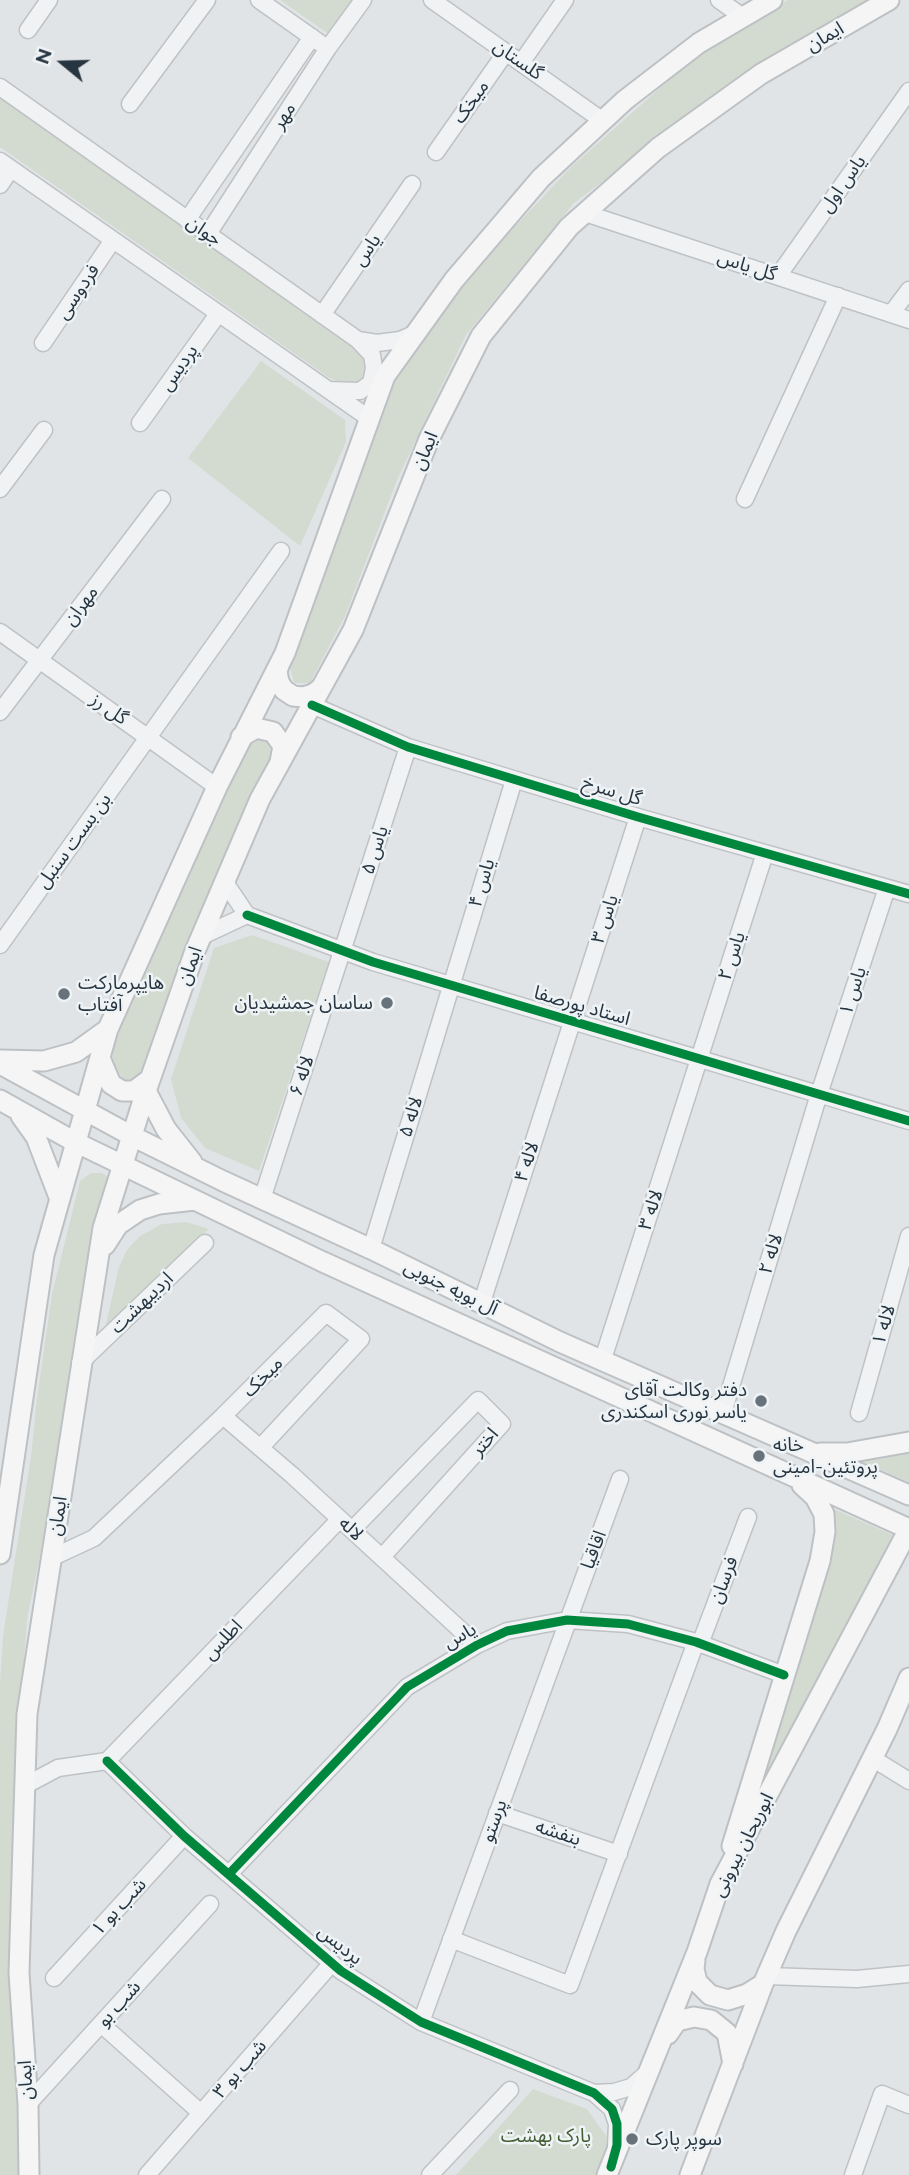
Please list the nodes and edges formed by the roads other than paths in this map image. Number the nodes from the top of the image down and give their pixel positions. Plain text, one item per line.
1 (49, 0) edge
2 (207, 0) edge
3 (259, 0) edge
4 (363, 0) edge
5 (432, 0) edge
6 (565, 0) edge
7 (719, 0) edge
8 (772, 0) edge
9 (889, 0) edge
10 (743, 17) junction
11 (28, 30) dead end
12 (312, 37) junction
13 (328, 48) junction
14 (506, 52) junction
15 (521, 63) junction
16 (0, 87) edge
17 (909, 91) edge
18 (130, 104) dead end
19 (603, 121) junction
20 (436, 152) dead end
21 (6, 165) edge
22 (412, 184) dead end
23 (0, 185) edge
24 (584, 213) junction
25 (187, 220) junction
26 (208, 234) junction
27 (113, 240) junction
28 (778, 276) junction
29 (909, 290) edge
30 (838, 296) junction
31 (218, 314) junction
32 (891, 314) junction
33 (322, 315) junction
34 (909, 320) edge
35 (416, 333) junction
36 (358, 340) junction
37 (43, 343) dead end
38 (327, 389) junction
39 (370, 419) junction
40 (141, 423) dead end
41 (44, 430) dead end
42 (0, 489) edge
43 (162, 499) dead end
44 (745, 499) dead end
45 (281, 551) dead end
46 (0, 632) edge
47 (40, 661) junction
48 (281, 662) junction
49 (316, 696) junction
50 (0, 712) edge
51 (242, 737) junction
52 (148, 738) junction
53 (408, 747) junction
54 (280, 763) junction
55 (514, 780) junction
56 (217, 787) junction
57 (638, 817) junction
58 (765, 853) junction
59 (224, 881) junction
60 (887, 888) junction
61 (909, 894) edge
62 (247, 915) junction
63 (200, 937) junction
64 (0, 945) edge
65 (342, 952) junction
66 (451, 985) junction
67 (572, 1021) junction
68 (108, 1029) junction
69 (100, 1058) junction
70 (699, 1059) junction
71 (0, 1062) edge
72 (148, 1085) junction
73 (819, 1094) junction
74 (8, 1105) edge
75 (85, 1109) junction
76 (909, 1121) edge
77 (132, 1136) junction
78 (75, 1142) junction
79 (122, 1165) junction
80 (194, 1166) junction
81 (68, 1167) junction
82 (116, 1184) junction
83 (59, 1197) junction
84 (262, 1199) junction
85 (195, 1200) junction
86 (909, 1236) edge
87 (205, 1242) dead end
88 (371, 1249) junction
89 (99, 1255) junction
90 (482, 1302) junction
91 (602, 1362) junction
92 (80, 1363) junction
93 (723, 1413) junction
94 (859, 1413) dead end
95 (223, 1416) junction
96 (909, 1442) edge
97 (260, 1448) junction
98 (811, 1453) junction
99 (620, 1479) dead end
100 (797, 1479) junction
101 (909, 1495) edge
102 (748, 1517) dead end
103 (346, 1524) junction
104 (909, 1529) edge
105 (0, 1554) edge
106 (382, 1557) junction
107 (51, 1558) junction
108 (568, 1620) junction
109 (698, 1643) junction
110 (477, 1645) junction
111 (784, 1675) junction
112 (909, 1678) edge
113 (872, 1758) junction
114 (107, 1761) junction
115 (909, 1781) edge
116 (26, 1786) junction
117 (497, 1813) junction
118 (184, 1836) junction
119 (619, 1854) junction
120 (229, 1874) junction
121 (720, 1884) junction
122 (210, 1904) dead end
123 (451, 1939) junction
124 (696, 1952) junction
125 (332, 1963) junction
126 (909, 1974) edge
127 (54, 1978) dead end
128 (765, 1980) junction
129 (421, 2022) junction
130 (101, 2024) junction
131 (660, 2043) junction
132 (733, 2065) junction
133 (651, 2069) junction
134 (510, 2090) dead end
135 (594, 2093) junction
136 (28, 2104) junction
137 (909, 2105) edge
138 (201, 2113) junction
139 (609, 2171) edge
140 (29, 2175) edge
141 (147, 2175) edge
142 (430, 2175) edge
143 (690, 2175) edge
144 (853, 2175) edge

1 - 11 street
2 - 18 street
3 - 12 street
4 - 13 street, مهر
5 - 14 street, گلستان
6 - 15 street
7 - 10 street
8 - 10 main road
9 - 24 main road, ایمان
10 - 19 main road
12 - 13 street
12 - 25 street, مهر
13 - 26 street, مهر
14 - 15 street, گلستان
14 - 20 street, میخک
15 - 19 street, گلستان
16 - 25 street, جوان
17 - 28 street, یاس اول
19 - 35 main road
21 - 23 street
21 - 27 street
22 - 33 street, یاس
24 - 28 street, گل یاس
24 - 49 main road, ایمان
25 - 26 street, جوان
26 - 33 street, جوان
27 - 31 street
27 - 37 street, فردوسی
28 - 30 street, گل یاس
29 - 32 street
30 - 32 street, گل یاس
30 - 44 street
31 - 38 street
31 - 40 street, پردیس
32 - 34 street, گل یاس
33 - 36 street, جوان
35 - 36 street
35 - 39 main road
36 - 38 street
38 - 39 street
39 - 48 main road
41 - 42 street
43 - 47 street, مهران
45 - 52 street, بن بست سنبل
46 - 47 street, گل رز
47 - 50 street, مهران
47 - 52 street, گل رز
48 - 49 main road
48 - 51 main road
49 - 53 street, گل سرخ
49 - 54 main road, ایمان
51 - 54 main road
51 - 56 main road
52 - 56 street, گل رز
52 - 64 street, بن بست سنبل
53 - 55 street, گل سرخ
53 - 65 street, یاس ۵
54 - 59 main road, ایمان
55 - 57 street, گل سرخ
55 - 66 street, یاس ۴
56 - 68 main road
57 - 58 street, گل سرخ
57 - 67 street, یاس ۳
58 - 60 street, گل سرخ
58 - 70 street, یاس ۲
59 - 62 street
59 - 63 main road, ایمان
60 - 61 street, گل سرخ
60 - 73 street, یاس ۱
62 - 63 street
62 - 65 street, استاد پورصفا
63 - 72 main road, ایمان
65 - 66 street, استاد پورصفا
65 - 84 street, لاله ۶
66 - 67 street, استاد پورصفا
66 - 88 street, لاله ۵
67 - 70 street, استاد پورصفا
67 - 90 street, لاله ۴
68 - 69 main road
68 - 71 main road
69 - 72 main road
69 - 75 main road
70 - 73 street, استاد پورصفا
70 - 91 street, لاله ۳
71 - 75 main road, آل بویه جنوبی
72 - 77 main road, ایمان
72 - 80 main road
73 - 76 street, استاد پورصفا
73 - 93 street, لاله ۲
74 - 78 main road, آل بویه جنوبی
74 - 83 main road
75 - 77 main road, آل بویه جنوبی
75 - 78 main road
77 - 79 main road, ایمان
77 - 80 main road, آل بویه جنوبی
78 - 79 main road, آل بویه جنوبی
78 - 81 main road
79 - 82 main road, ایمان
79 - 85 main road, آل بویه جنوبی
80 - 84 main road, آل بویه جنوبی
81 - 82 main road
81 - 83 main road
82 - 89 main road, ایمان
83 - 105 main road
84 - 88 main road, آل بویه جنوبی
85 - 89 main road
85 - 100 main road, آل بویه جنوبی
86 - 94 street, لاله ۱
87 - 92 street, اردیبهشت
88 - 90 main road, آل بویه جنوبی
89 - 92 main road, ایمان
90 - 91 main road, آل بویه جنوبی
91 - 93 main road, آل بویه جنوبی
92 - 107 main road, ایمان
93 - 98 main road, آل بویه جنوبی
95 - 97 street, لاله
95 - 97 street, میخک
95 - 107 street, میخک
96 - 98 main road
97 - 103 street, لاله
98 - 101 main road, آل بویه جنوبی
99 - 108 street, اقاقیا
100 - 104 main road, آل بویه جنوبی
100 - 111 main road
102 - 109 street, فرسان
103 - 106 street, لاله
103 - 106 street, اختر
103 - 114 street, اطلس
104 - 121 main road, ابوریحان بیرونی
106 - 110 street, لاله
107 - 116 main road, ایمان
108 - 109 street, یاس
108 - 110 street, یاس
108 - 117 street, پرستو
109 - 111 street, یاس
109 - 119 street, فرسان
110 - 120 street, یاس
111 - 121 main road
112 - 113 main road
113 - 115 street
113 - 128 main road
114 - 116 street
114 - 118 street, پردیس
116 - 136 main road, ایمان
117 - 119 street, بنفشه
117 - 123 street, پرستو
118 - 120 street, پردیس
118 - 127 street, شب بو ۱
119 - 123 street, فرسان
120 - 125 street, پردیس
121 - 124 main road, ابوریحان بیرونی
122 - 130 street, شب بو
123 - 129 street, پرستو
124 - 128 main road
124 - 131 main road, ابوریحان بیرونی
125 - 129 street, پردیس
125 - 138 street, شب بو ۳
126 - 128 street
128 - 132 main road
129 - 135 street, پردیس
130 - 136 street, شب بو
130 - 138 street
131 - 132 main road
131 - 133 main road, ابوریحان بیرونی
132 - 143 main road
133 - 135 street
133 - 139 main road, ابوریحان بیرونی
134 - 142 street
135 - 139 street
136 - 140 main road, ایمان
137 - 144 street
138 - 141 street, شب بو ۳

